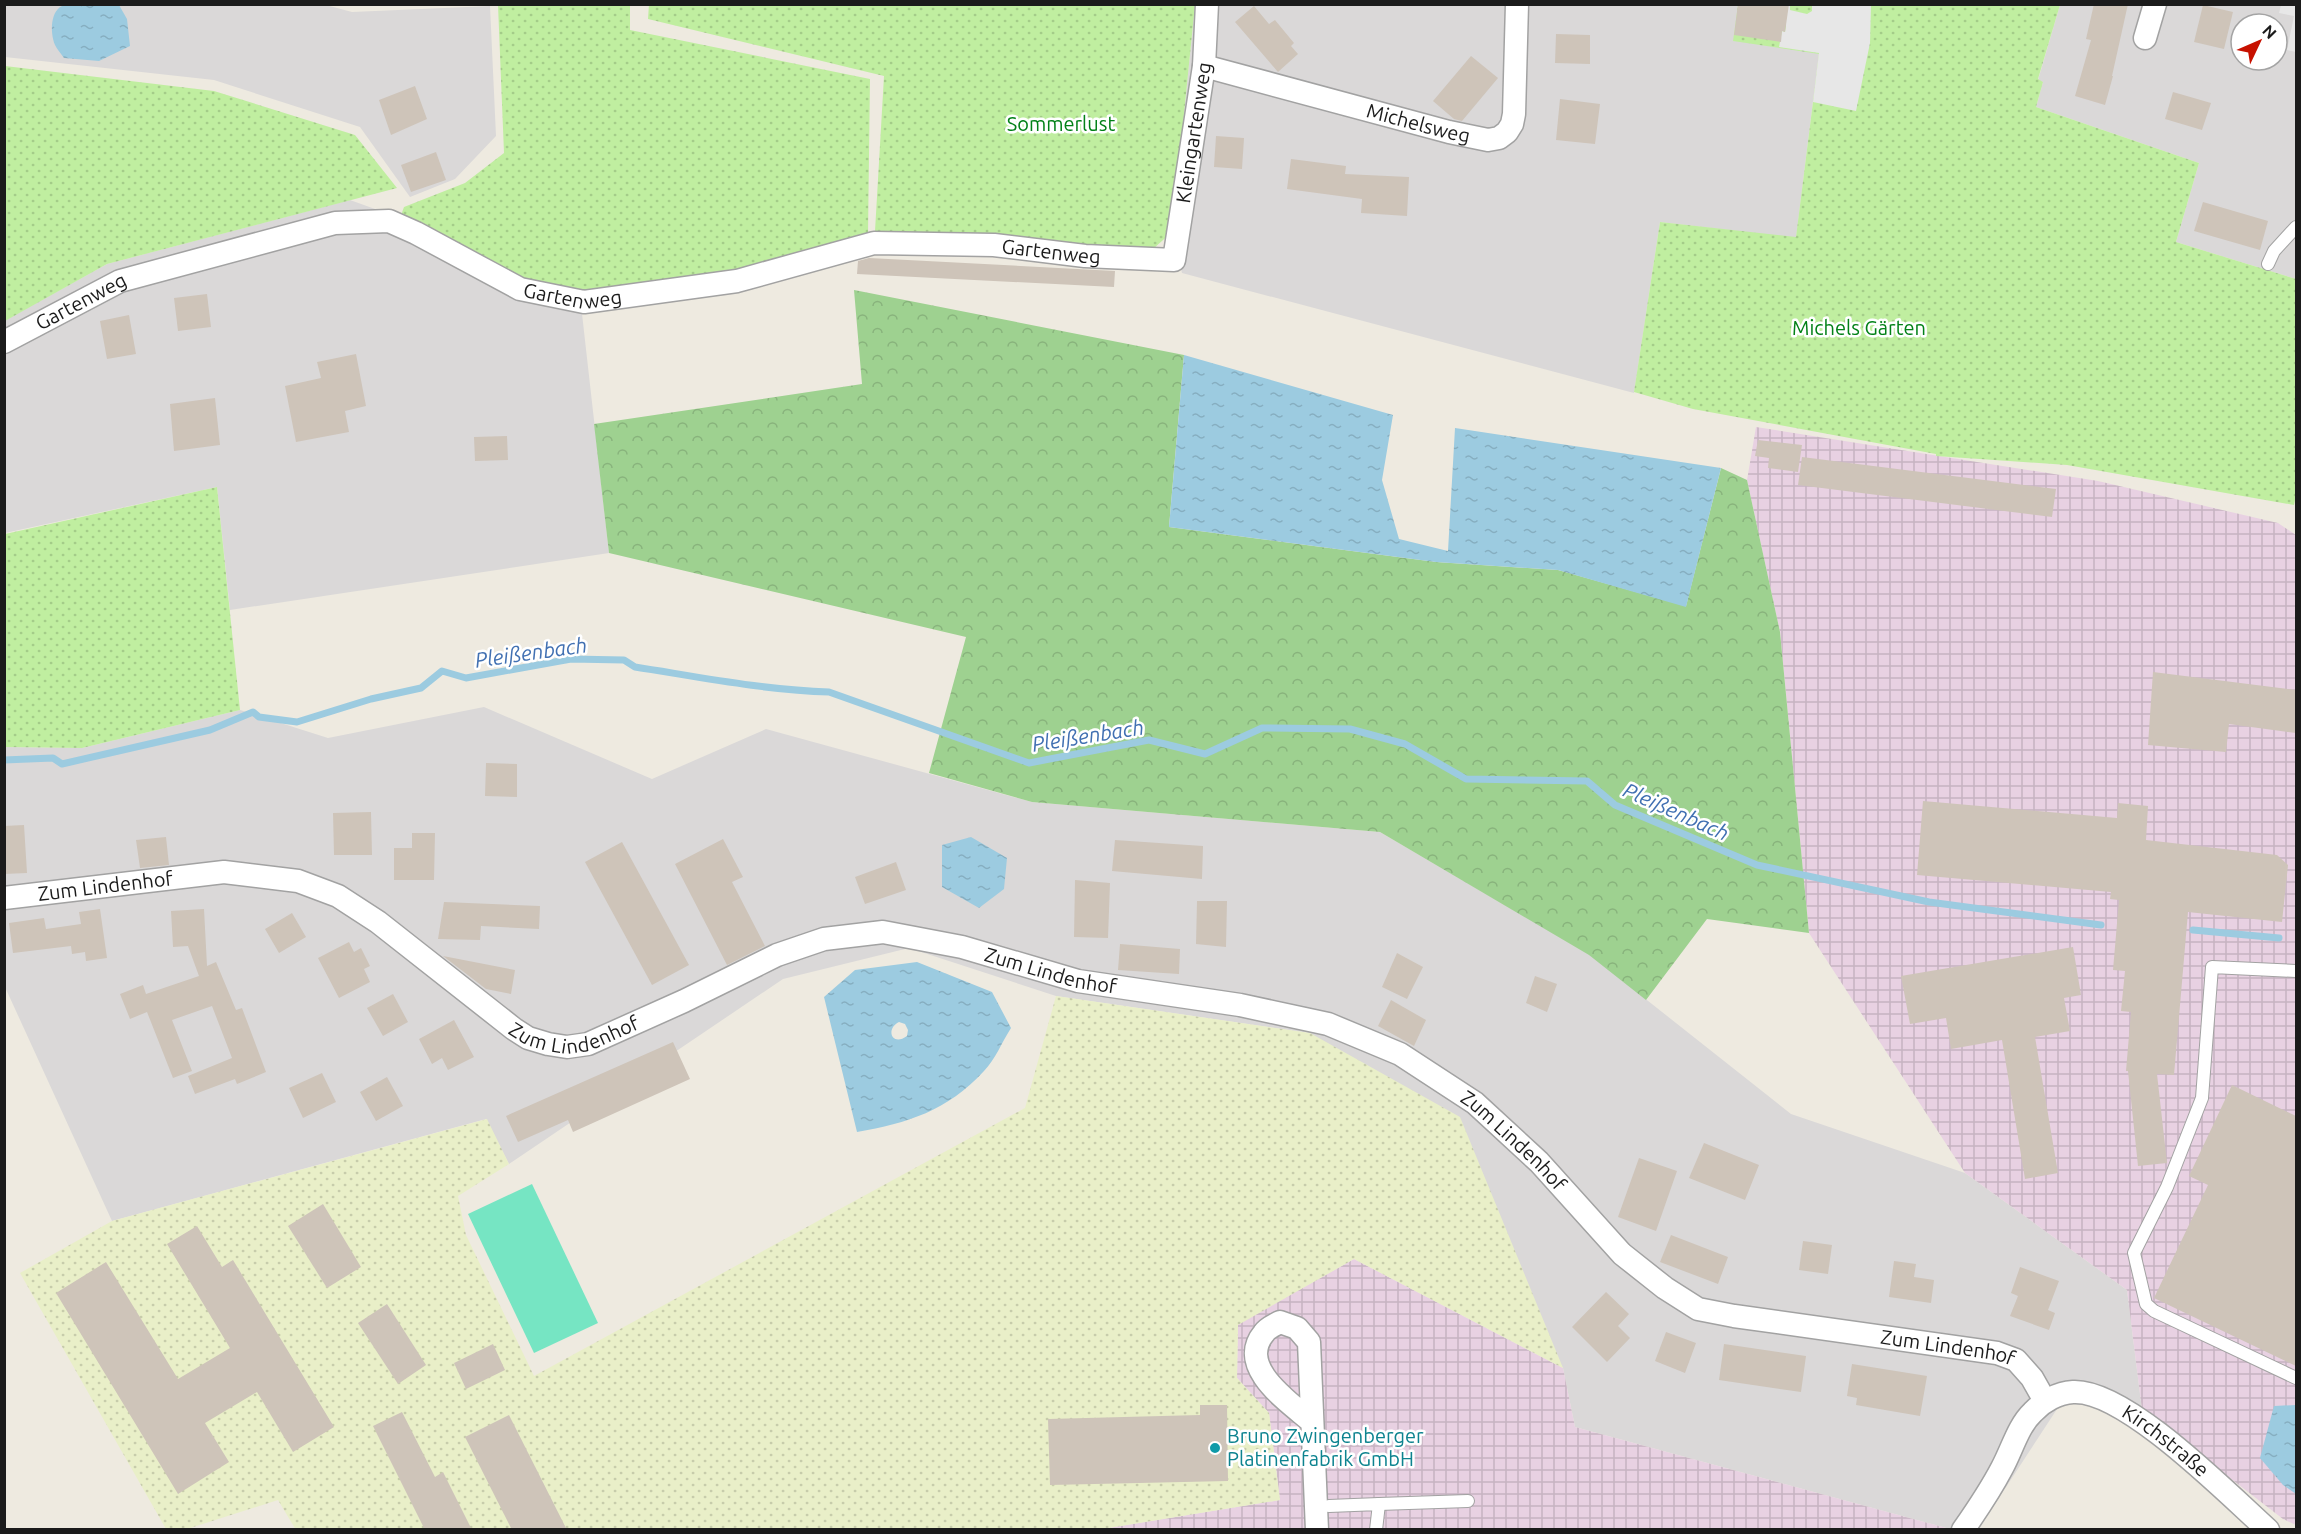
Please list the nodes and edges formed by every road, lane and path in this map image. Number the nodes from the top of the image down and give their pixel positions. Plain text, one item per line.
1 (1207, 4) edge
2 (1517, 4) edge
3 (2155, 4) edge
4 (2145, 38) dead end
5 (1204, 66) junction
6 (2296, 227) edge
7 (1174, 260) joint
8 (2268, 264) dead end
9 (4, 342) edge
10 (4, 898) edge
11 (2296, 971) edge
12 (2296, 1378) edge
13 (2045, 1401) junction
14 (1312, 1422) dead end
15 (1468, 1501) dead end
16 (1380, 1504) junction
17 (1322, 1506) junction
18 (1317, 1530) edge
19 (1376, 1530) edge
20 (1963, 1530) edge
21 (2268, 1530) edge

1 - 5 street, Kleingartenweg
2 - 5 street, Michelsweg
3 - 4 street
5 - 7 street, Kleingartenweg
6 - 8 lane
7 - 9 street, Gartenweg
10 - 13 street, Zum Lindenhof
11 - 12 lane
13 - 20 street
13 - 21 street, Kirchstraße
14 - 17 street
15 - 16 lane
16 - 17 lane
16 - 19 lane
17 - 18 street

